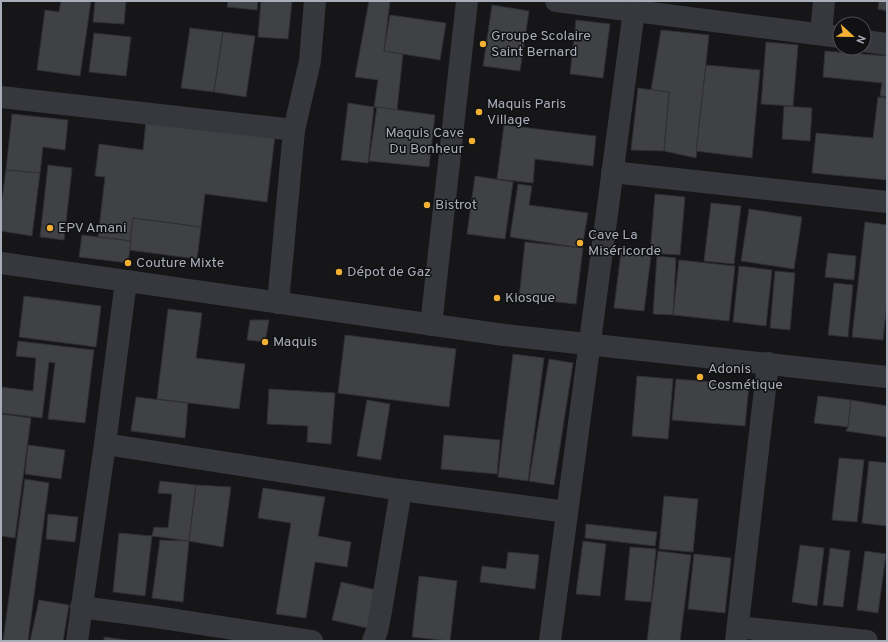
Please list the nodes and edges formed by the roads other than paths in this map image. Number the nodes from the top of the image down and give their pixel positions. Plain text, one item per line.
1 (314, 1) edge
2 (467, 1) edge
3 (556, 1) edge
4 (824, 1) edge
5 (634, 11) junction
6 (831, 36) edge
7 (872, 42) edge
8 (887, 44) edge
9 (1, 98) edge
10 (294, 130) junction
11 (612, 172) junction
12 (887, 202) edge
13 (1, 262) edge
14 (126, 281) junction
15 (278, 303) junction
16 (431, 325) junction
17 (589, 345) junction
18 (768, 363) junction
19 (887, 377) edge
20 (106, 444) junction
21 (401, 490) junction
22 (567, 512) junction
23 (81, 608) junction
24 (737, 634) edge
25 (77, 641) edge
26 (312, 641) edge
27 (373, 641) edge
28 (550, 641) edge
29 (867, 641) edge

1 - 10 street
2 - 16 street
3 - 5 street
4 - 6 street
5 - 6 street
5 - 11 street
7 - 8 street
9 - 10 street
10 - 15 street
11 - 12 street
11 - 17 street
13 - 14 street
14 - 15 street
14 - 20 street
15 - 16 street
16 - 17 street
17 - 18 street
17 - 22 street
18 - 19 street
18 - 24 street
20 - 21 street
20 - 23 street
21 - 22 street
21 - 27 street
22 - 28 street
23 - 25 street
23 - 26 street
24 - 29 street

